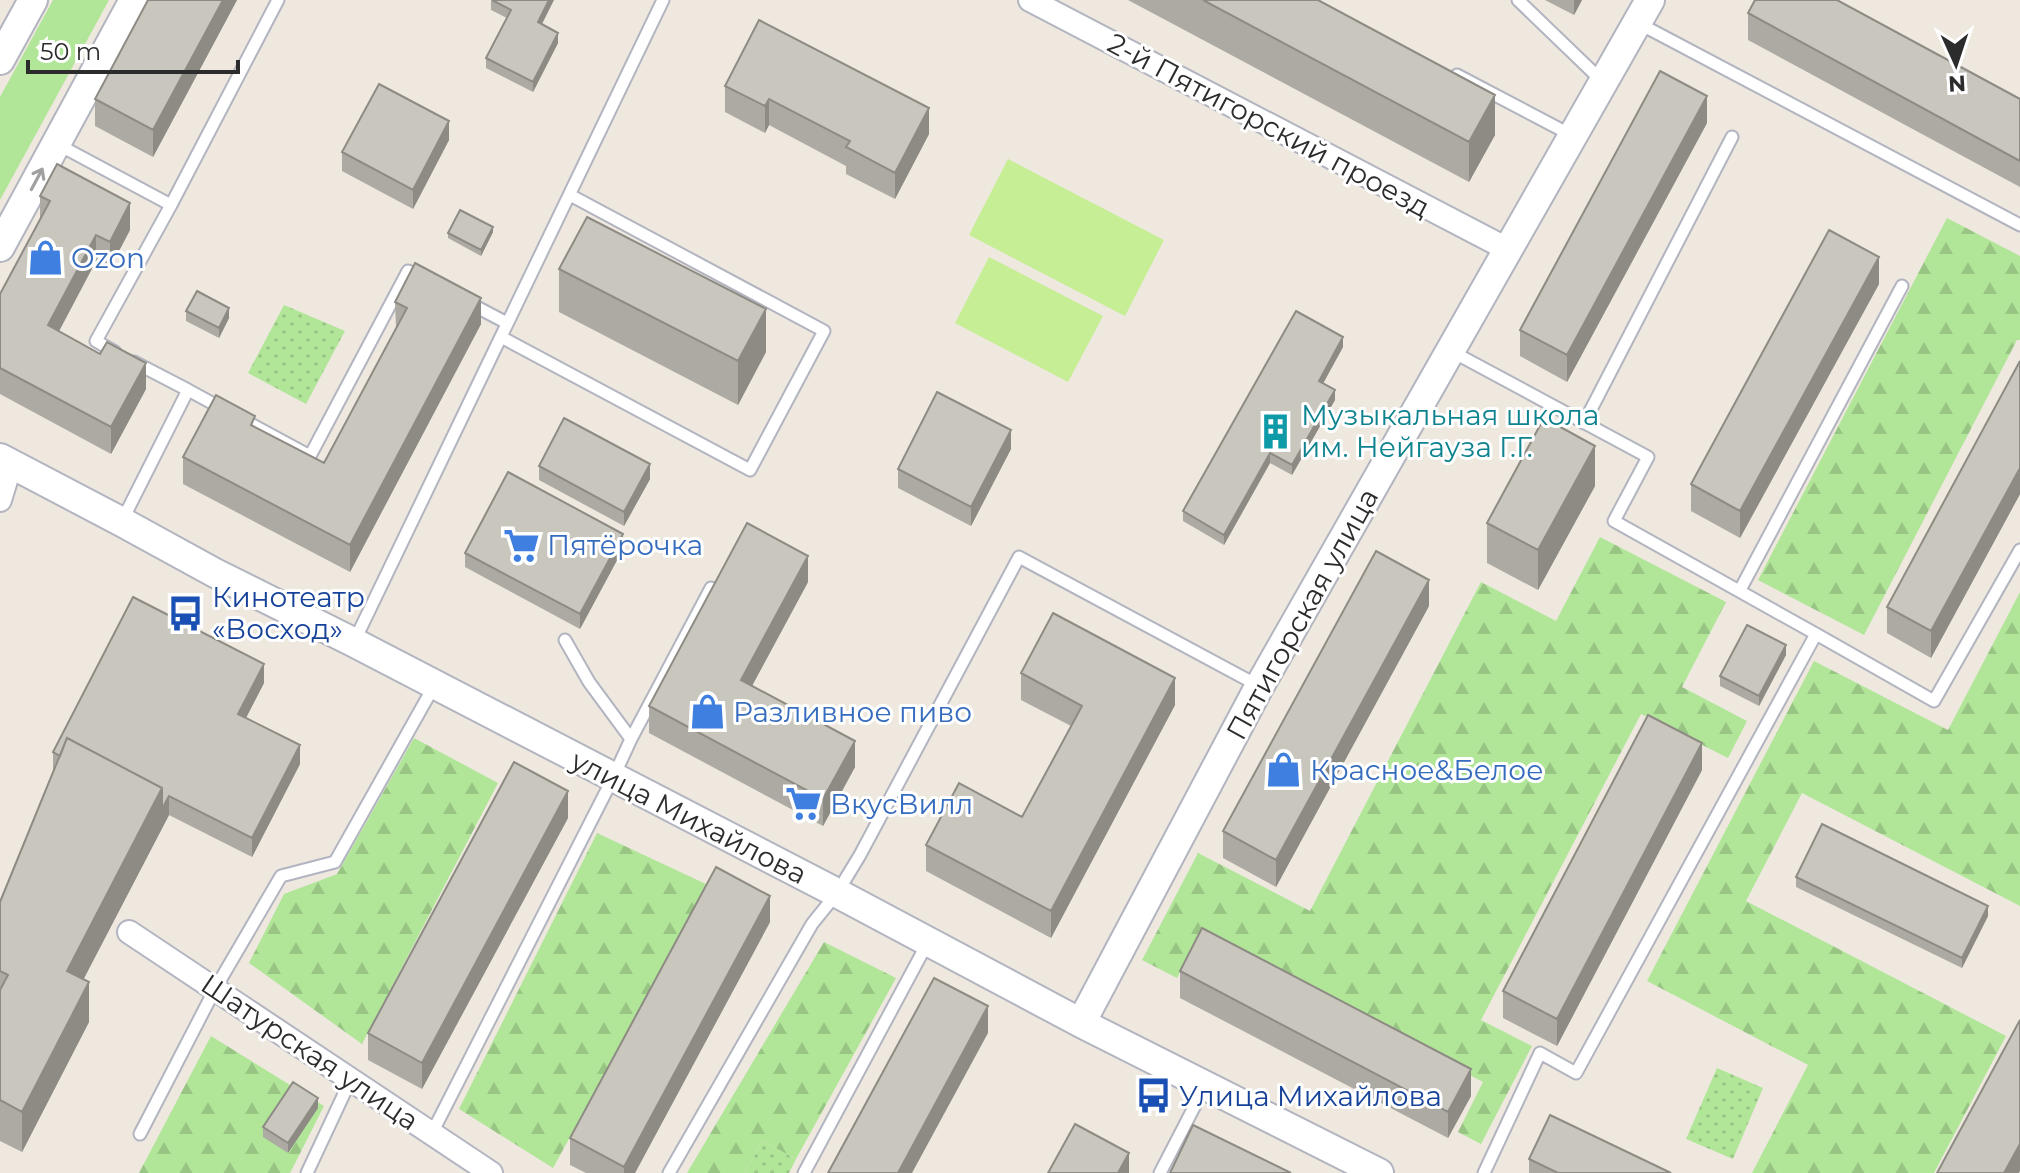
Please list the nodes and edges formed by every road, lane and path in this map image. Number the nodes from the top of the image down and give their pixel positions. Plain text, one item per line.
1 (33, 0) edge
2 (134, 0) edge
3 (278, 0) edge
4 (663, 0) edge
5 (1030, 0) edge
6 (1518, 0) edge
7 (1644, 11) edge
8 (0, 60) edge
9 (1451, 72) edge
10 (1604, 82) junction
11 (1573, 136) junction
12 (1732, 137) dead end
13 (56, 144) junction
14 (570, 195) junction
15 (171, 205) junction
16 (2020, 225) edge
17 (0, 247) edge
18 (1509, 250) junction
19 (437, 286) edge
20 (1902, 286) dead end
21 (465, 301) edge
22 (507, 323) junction
23 (501, 337) junction
24 (1451, 351) junction
25 (188, 390) junction
26 (1584, 423) junction
27 (5, 461) edge
28 (0, 500) edge
29 (122, 522) junction
30 (2020, 550) edge
31 (711, 588) edge
32 (1740, 590) junction
33 (1816, 634) junction
34 (565, 640) dead end
35 (353, 642) junction
36 (434, 685) junction
37 (1259, 687) junction
38 (631, 739) junction
39 (613, 778) junction
40 (837, 893) junction
41 (129, 932) dead end
42 (928, 942) junction
43 (215, 989) junction
44 (1081, 1023) junction
45 (351, 1079) junction
46 (1205, 1085) junction
47 (432, 1133) junction
48 (140, 1134) dead end
49 (1374, 1172) edge
50 (307, 1173) edge
51 (491, 1173) edge
52 (669, 1173) edge
53 (804, 1173) edge
54 (1160, 1173) edge
55 (1484, 1173) edge

1 - 8 street
2 - 13 street
3 - 15 lane
4 - 14 lane
5 - 18 street, 2-й Пятигорский проезд
6 - 10 lane
7 - 10 street, Пятигорская улица
7 - 16 lane
9 - 11 lane
10 - 11 street, Пятигорская улица
11 - 18 street, Пятигорская улица
12 - 26 lane
13 - 15 lane
17 -> 13 street
14 - 22 lane
14 - 23 lane
15 - 25 lane
18 - 24 street, Пятигорская улица
19 - 25 lane
20 - 32 lane
21 - 22 lane
22 - 23 lane
23 - 35 lane
24 - 26 lane
24 - 37 street, Пятигорская улица
25 - 29 lane
26 - 32 lane
27 - 28 street
27 - 29 street, улица Михайлова
29 - 35 street, улица Михайлова
30 - 33 lane
31 - 38 lane
32 - 33 lane
33 - 55 lane
34 - 38 lane
35 - 36 street, улица Михайлова
36 - 39 street, улица Михайлова
36 - 43 lane
37 - 40 lane
37 - 44 street, Пятигорская улица
38 - 39 lane
39 - 40 street, улица Михайлова
39 - 47 lane
40 - 42 street, улица Михайлова
40 - 52 lane
41 - 43 street, Шатурская улица
42 - 44 street, улица Михайлова
42 - 53 lane
43 - 45 street, Шатурская улица
43 - 48 lane
44 - 46 street, улица Михайлова
45 - 47 street, Шатурская улица
45 - 50 lane
46 - 49 street, улица Михайлова
46 - 54 lane
47 - 51 street, Шатурская улица

